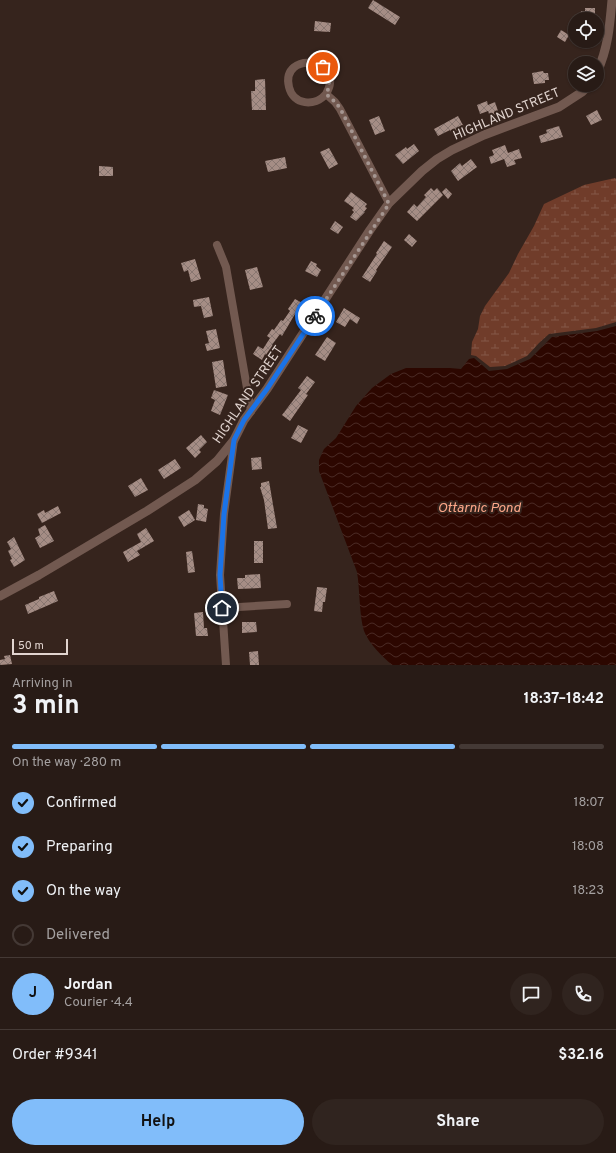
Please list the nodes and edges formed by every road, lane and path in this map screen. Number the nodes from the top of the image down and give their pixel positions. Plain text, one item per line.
1 (612, 0) edge
2 (603, 56) edge
3 (582, 92) edge
4 (326, 94) junction
5 (389, 204) junction
6 (217, 246) dead end
7 (251, 411) junction
8 (234, 440) junction
9 (0, 596) edge
10 (287, 604) dead end
11 (222, 608) junction
12 (226, 665) edge

1 - 2 street
3 - 5 street, HIGHLAND STREET
4 - 4 street
4 - 5 street
5 - 7 street, HIGHLAND STREET
6 - 7 street
7 - 8 street, HIGHLAND STREET
8 - 9 street, HIGHLAND STREET
8 - 11 street
10 - 11 street
11 - 12 street

